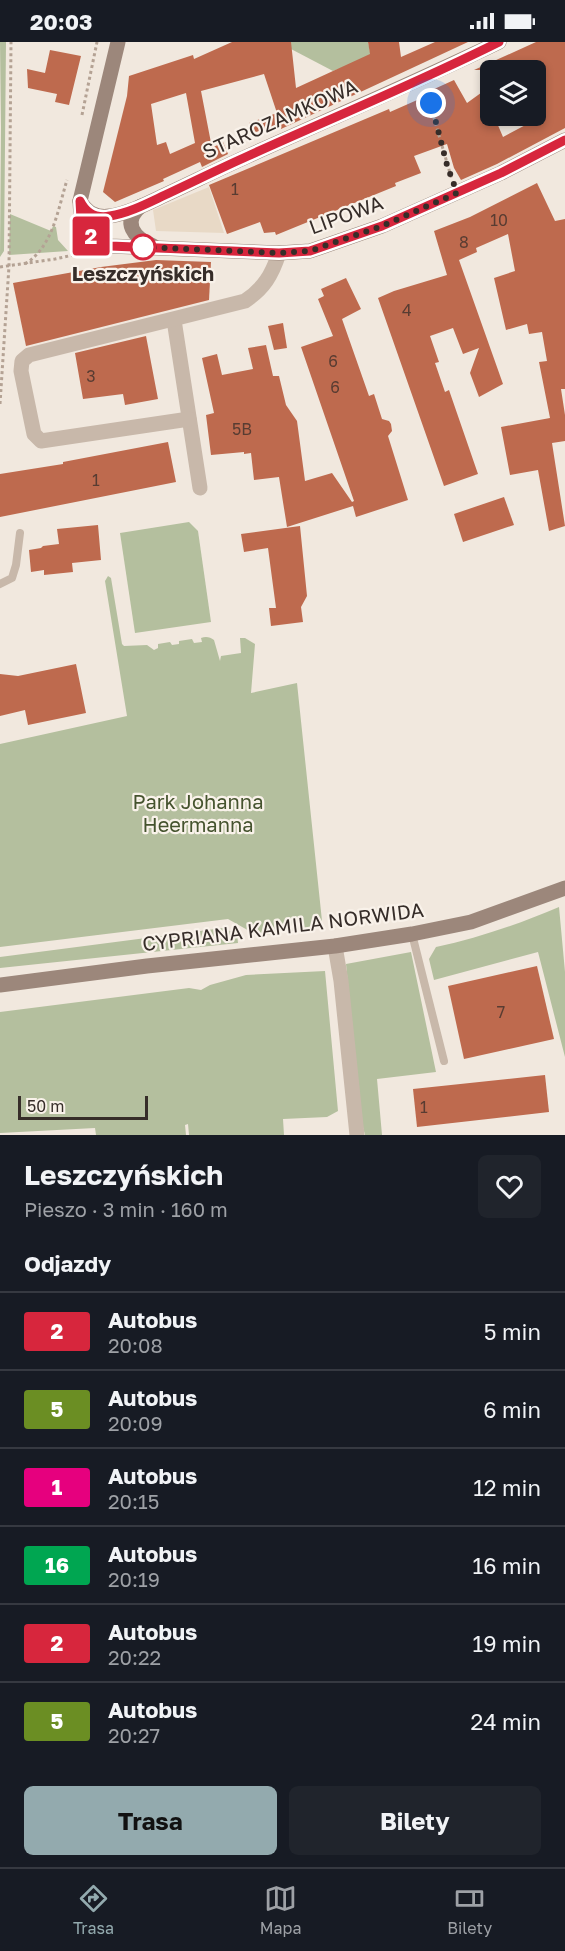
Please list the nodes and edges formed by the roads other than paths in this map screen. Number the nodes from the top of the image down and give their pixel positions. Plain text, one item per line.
1 (118, 42) edge
2 (499, 42) edge
3 (565, 140) edge
4 (80, 201) junction
5 (141, 206) junction
6 (156, 247) junction
7 (279, 253) junction
8 (174, 320) junction
9 (189, 419) junction
10 (200, 488) dead end
11 (20, 533) dead end
12 (0, 584) edge
13 (565, 888) edge
14 (412, 934) junction
15 (334, 946) junction
16 (0, 985) edge
17 (444, 1061) dead end
18 (357, 1135) edge

1 - 4 street
2 - 5 street, STAROZAMKOWA
3 - 7 street, LIPOWA
4 - 5 street, STAROZAMKOWA
4 - 6 street, LIPOWA
5 - 6 street
6 - 7 street, LIPOWA
7 - 8 street
8 - 9 street
8 - 9 street
9 - 10 street
11 - 12 lane
13 - 14 street, CYPRIANA KAMILA NORWIDA
14 - 15 street, CYPRIANA KAMILA NORWIDA
14 - 17 lane
15 - 16 street, CYPRIANA KAMILA NORWIDA
15 - 18 street

